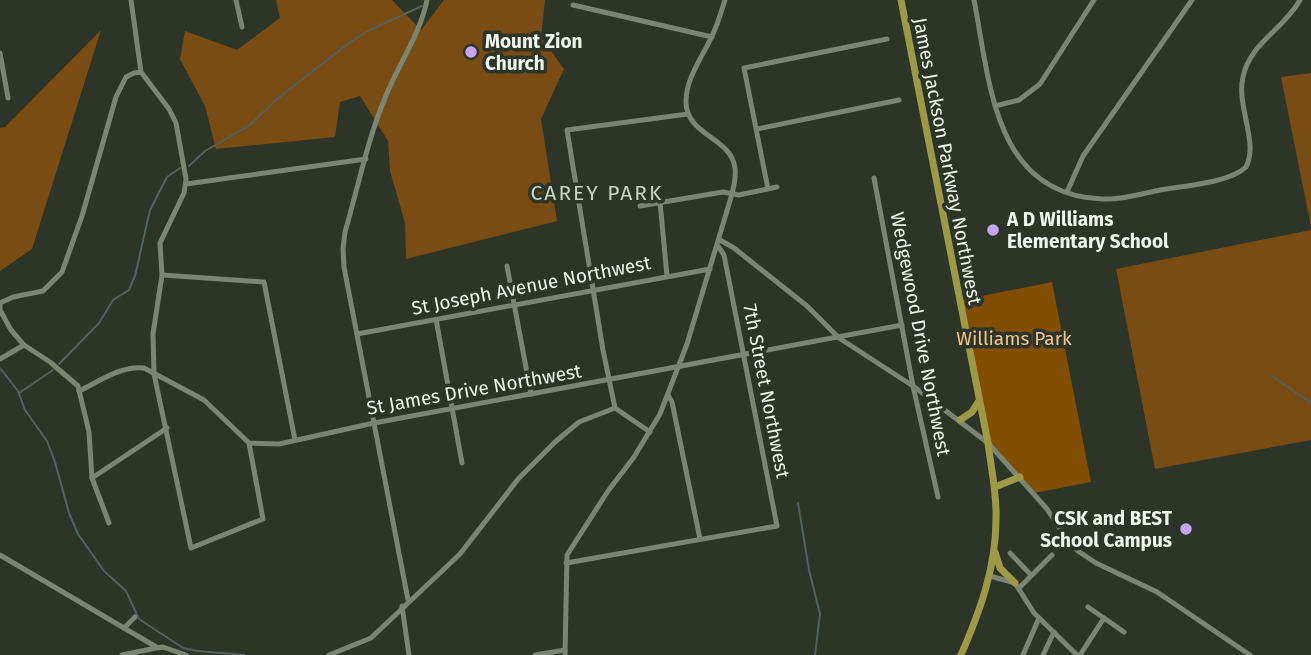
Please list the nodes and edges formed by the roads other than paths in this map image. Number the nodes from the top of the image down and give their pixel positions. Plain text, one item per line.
1 (131, 0) edge
2 (236, 0) edge
3 (427, 0) edge
4 (724, 0) edge
5 (901, 0) edge
6 (974, 0) edge
7 (1094, 0) edge
8 (1192, 0) edge
9 (1300, 0) edge
10 (573, 5) dead end
11 (242, 27) dead end
12 (712, 37) junction
13 (887, 39) dead end
14 (0, 52) edge
15 (1, 64) edge
16 (141, 72) junction
17 (8, 98) dead end
18 (899, 100) dead end
19 (995, 106) junction
20 (688, 114) junction
21 (757, 129) junction
22 (366, 159) junction
23 (874, 178) dead end
24 (186, 184) junction
25 (777, 187) dead end
26 (768, 189) junction
27 (1067, 192) junction
28 (732, 194) junction
29 (660, 202) junction
30 (640, 206) dead end
31 (719, 243) junction
32 (506, 266) dead end
33 (710, 269) junction
34 (162, 275) junction
35 (667, 276) junction
36 (593, 290) junction
37 (514, 304) junction
38 (436, 319) junction
39 (902, 325) junction
40 (357, 334) junction
41 (839, 338) junction
42 (24, 345) junction
43 (745, 355) junction
44 (0, 359) edge
45 (679, 368) junction
46 (155, 374) junction
47 (610, 380) junction
48 (914, 386) junction
49 (79, 391) junction
50 (531, 394) junction
51 (668, 395) junction
52 (979, 400) junction
53 (615, 408) junction
54 (453, 409) junction
55 (960, 420) junction
56 (374, 424) junction
57 (167, 428) junction
58 (650, 432) junction
59 (295, 440) junction
60 (249, 443) junction
61 (988, 443) junction
62 (463, 463) dead end
63 (1020, 477) junction
64 (92, 478) junction
65 (995, 487) junction
66 (938, 497) dead end
67 (110, 523) dead end
68 (700, 539) junction
69 (995, 548) junction
70 (1010, 553) dead end
71 (0, 555) edge
72 (1052, 555) dead end
73 (566, 563) junction
74 (1031, 575) junction
75 (990, 576) junction
76 (1017, 585) junction
77 (408, 600) junction
78 (402, 606) junction
79 (1088, 607) dead end
80 (135, 617) dead end
81 (1039, 618) junction
82 (1104, 618) junction
83 (124, 628) junction
84 (1054, 632) junction
85 (1124, 632) dead end
86 (158, 648) junction
87 (565, 652) edge
88 (333, 654) edge
89 (122, 655) edge
90 (186, 655) edge
91 (409, 655) edge
92 (535, 655) edge
93 (961, 655) edge
94 (1023, 655) edge
95 (1043, 655) edge
96 (1079, 655) edge
97 (1250, 655) edge

1 - 16 street
2 - 11 street
3 - 22 street
4 - 12 street
5 - 52 main road, James Jackson Parkway Northwest
6 - 19 street
7 - 19 street
8 - 27 street
9 - 27 street
10 - 12 street
12 - 20 street
13 - 21 street
14 - 15 street
15 - 17 street
16 - 24 street
16 - 42 street
18 - 21 street
19 - 27 street
20 - 28 street
20 - 36 street
21 - 26 street
22 - 24 street
22 - 40 street
23 - 39 street, Wedgewood Drive Northwest
24 - 34 street
25 - 26 street
26 - 28 street
28 - 29 street
28 - 31 street
29 - 30 street
29 - 35 street
31 - 33 street
31 - 41 street
31 - 43 street, 7th Street Northwest
32 - 37 street
33 - 35 street, St Joseph Avenue Northwest
33 - 45 street
34 - 46 street
34 - 59 street
35 - 36 street, St Joseph Avenue Northwest
36 - 37 street, St Joseph Avenue Northwest
36 - 47 street
37 - 38 street, St Joseph Avenue Northwest
37 - 50 street
38 - 40 street, St Joseph Avenue Northwest
38 - 54 street
39 - 41 street, St James Drive Northwest
39 - 48 street, Wedgewood Drive Northwest
40 - 56 street
41 - 43 street, St James Drive Northwest
41 - 48 street
42 - 44 street
42 - 49 street
43 - 45 street, St James Drive Northwest
43 - 68 street, 7th Street Northwest
45 - 47 street, St James Drive Northwest
45 - 51 street
46 - 49 street
46 - 57 street
46 - 60 street
47 - 50 street, St James Drive Northwest
47 - 53 street
48 - 55 street
48 - 66 street, Wedgewood Drive Northwest
49 - 64 street
50 - 54 street, St James Drive Northwest
51 - 58 street
51 - 68 street
52 - 55 main road
52 - 61 main road, James Jackson Parkway Northwest
53 - 58 street
53 - 77 street
54 - 56 street, St James Drive Northwest
54 - 62 street
55 - 61 street
56 - 59 street, St James Drive Northwest
56 - 77 street
57 - 60 street
57 - 64 street
58 - 73 street
59 - 60 street, St James Drive Northwest
61 - 63 street
61 - 65 main road, James Jackson Parkway Northwest
63 - 65 main road
63 - 97 street
64 - 67 street
65 - 69 main road, James Jackson Parkway Northwest
68 - 73 street
69 - 75 main road, James Jackson Parkway Northwest
69 - 76 main road
70 - 74 street
71 - 83 street
72 - 74 street
73 - 87 street
74 - 76 street
75 - 76 street
75 - 93 main road, James Jackson Parkway Northwest
76 - 81 street
77 - 78 street
78 - 88 street
78 - 91 street
79 - 82 street
80 - 83 street
81 - 84 street
81 - 94 street
82 - 85 street
82 - 96 street
83 - 86 street
84 - 95 street
84 - 96 street
86 - 89 street
86 - 90 street
87 - 92 street

